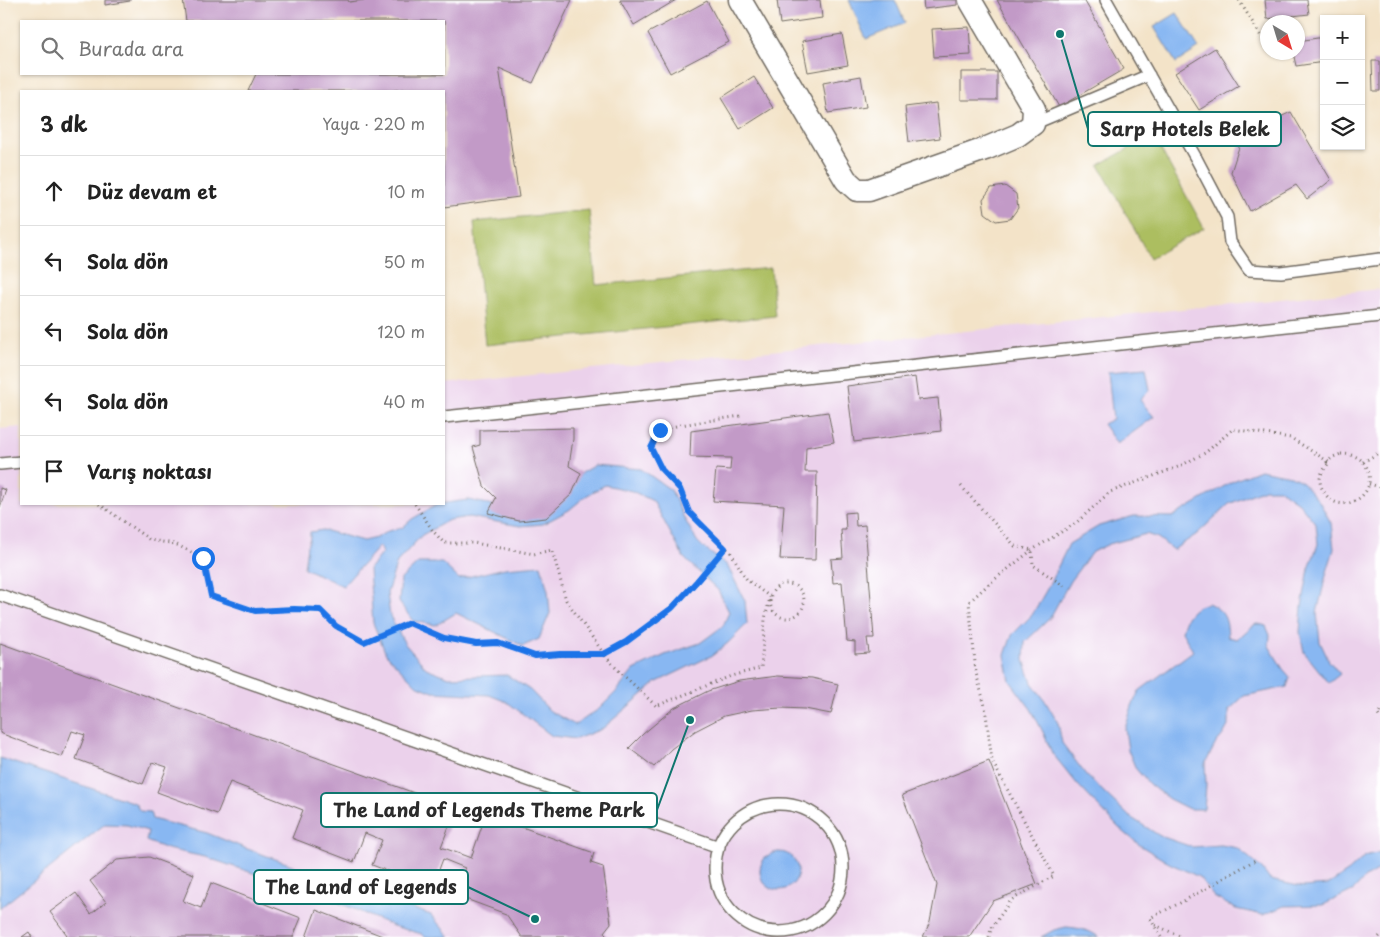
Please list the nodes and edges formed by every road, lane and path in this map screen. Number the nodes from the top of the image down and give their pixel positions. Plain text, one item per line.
1 (740, 0) edge
2 (970, 0) edge
3 (1106, 0) edge
4 (1239, 0) edge
5 (1260, 35) edge
6 (1149, 76) junction
7 (1033, 124) junction
8 (1380, 259) edge
9 (1380, 316) edge
10 (741, 416) dead end
11 (445, 417) edge
12 (1380, 452) edge
13 (20, 462) edge
14 (1329, 462) junction
15 (1363, 462) junction
16 (0, 464) edge
17 (1369, 484) junction
18 (961, 486) dead end
19 (1380, 487) edge
20 (100, 505) edge
21 (416, 505) edge
22 (725, 548) junction
23 (1032, 550) junction
24 (1064, 586) dead end
25 (0, 595) edge
26 (770, 597) junction
27 (604, 654) junction
28 (1380, 711) edge
29 (1380, 718) edge
30 (719, 848) junction
31 (1257, 859) dead end
32 (1154, 925) junction
33 (989, 937) edge
34 (1161, 937) edge
35 (1182, 937) edge

1 - 7 street
2 - 7 street
3 - 6 lane
4 - 5 path
6 - 7 lane
6 - 8 lane
9 - 11 lane
10 - 22 path
12 - 15 path
13 - 16 lane
14 - 15 path
14 - 17 path
14 - 23 path
15 - 17 path
17 - 19 path
18 - 23 path
20 - 27 path
21 - 27 path
22 - 26 path
22 - 27 path
23 - 24 path
23 - 33 path
25 - 30 lane
26 - 26 path
26 - 27 path
28 - 29 path
30 - 30 lane
31 - 32 path
32 - 34 path
32 - 35 path

